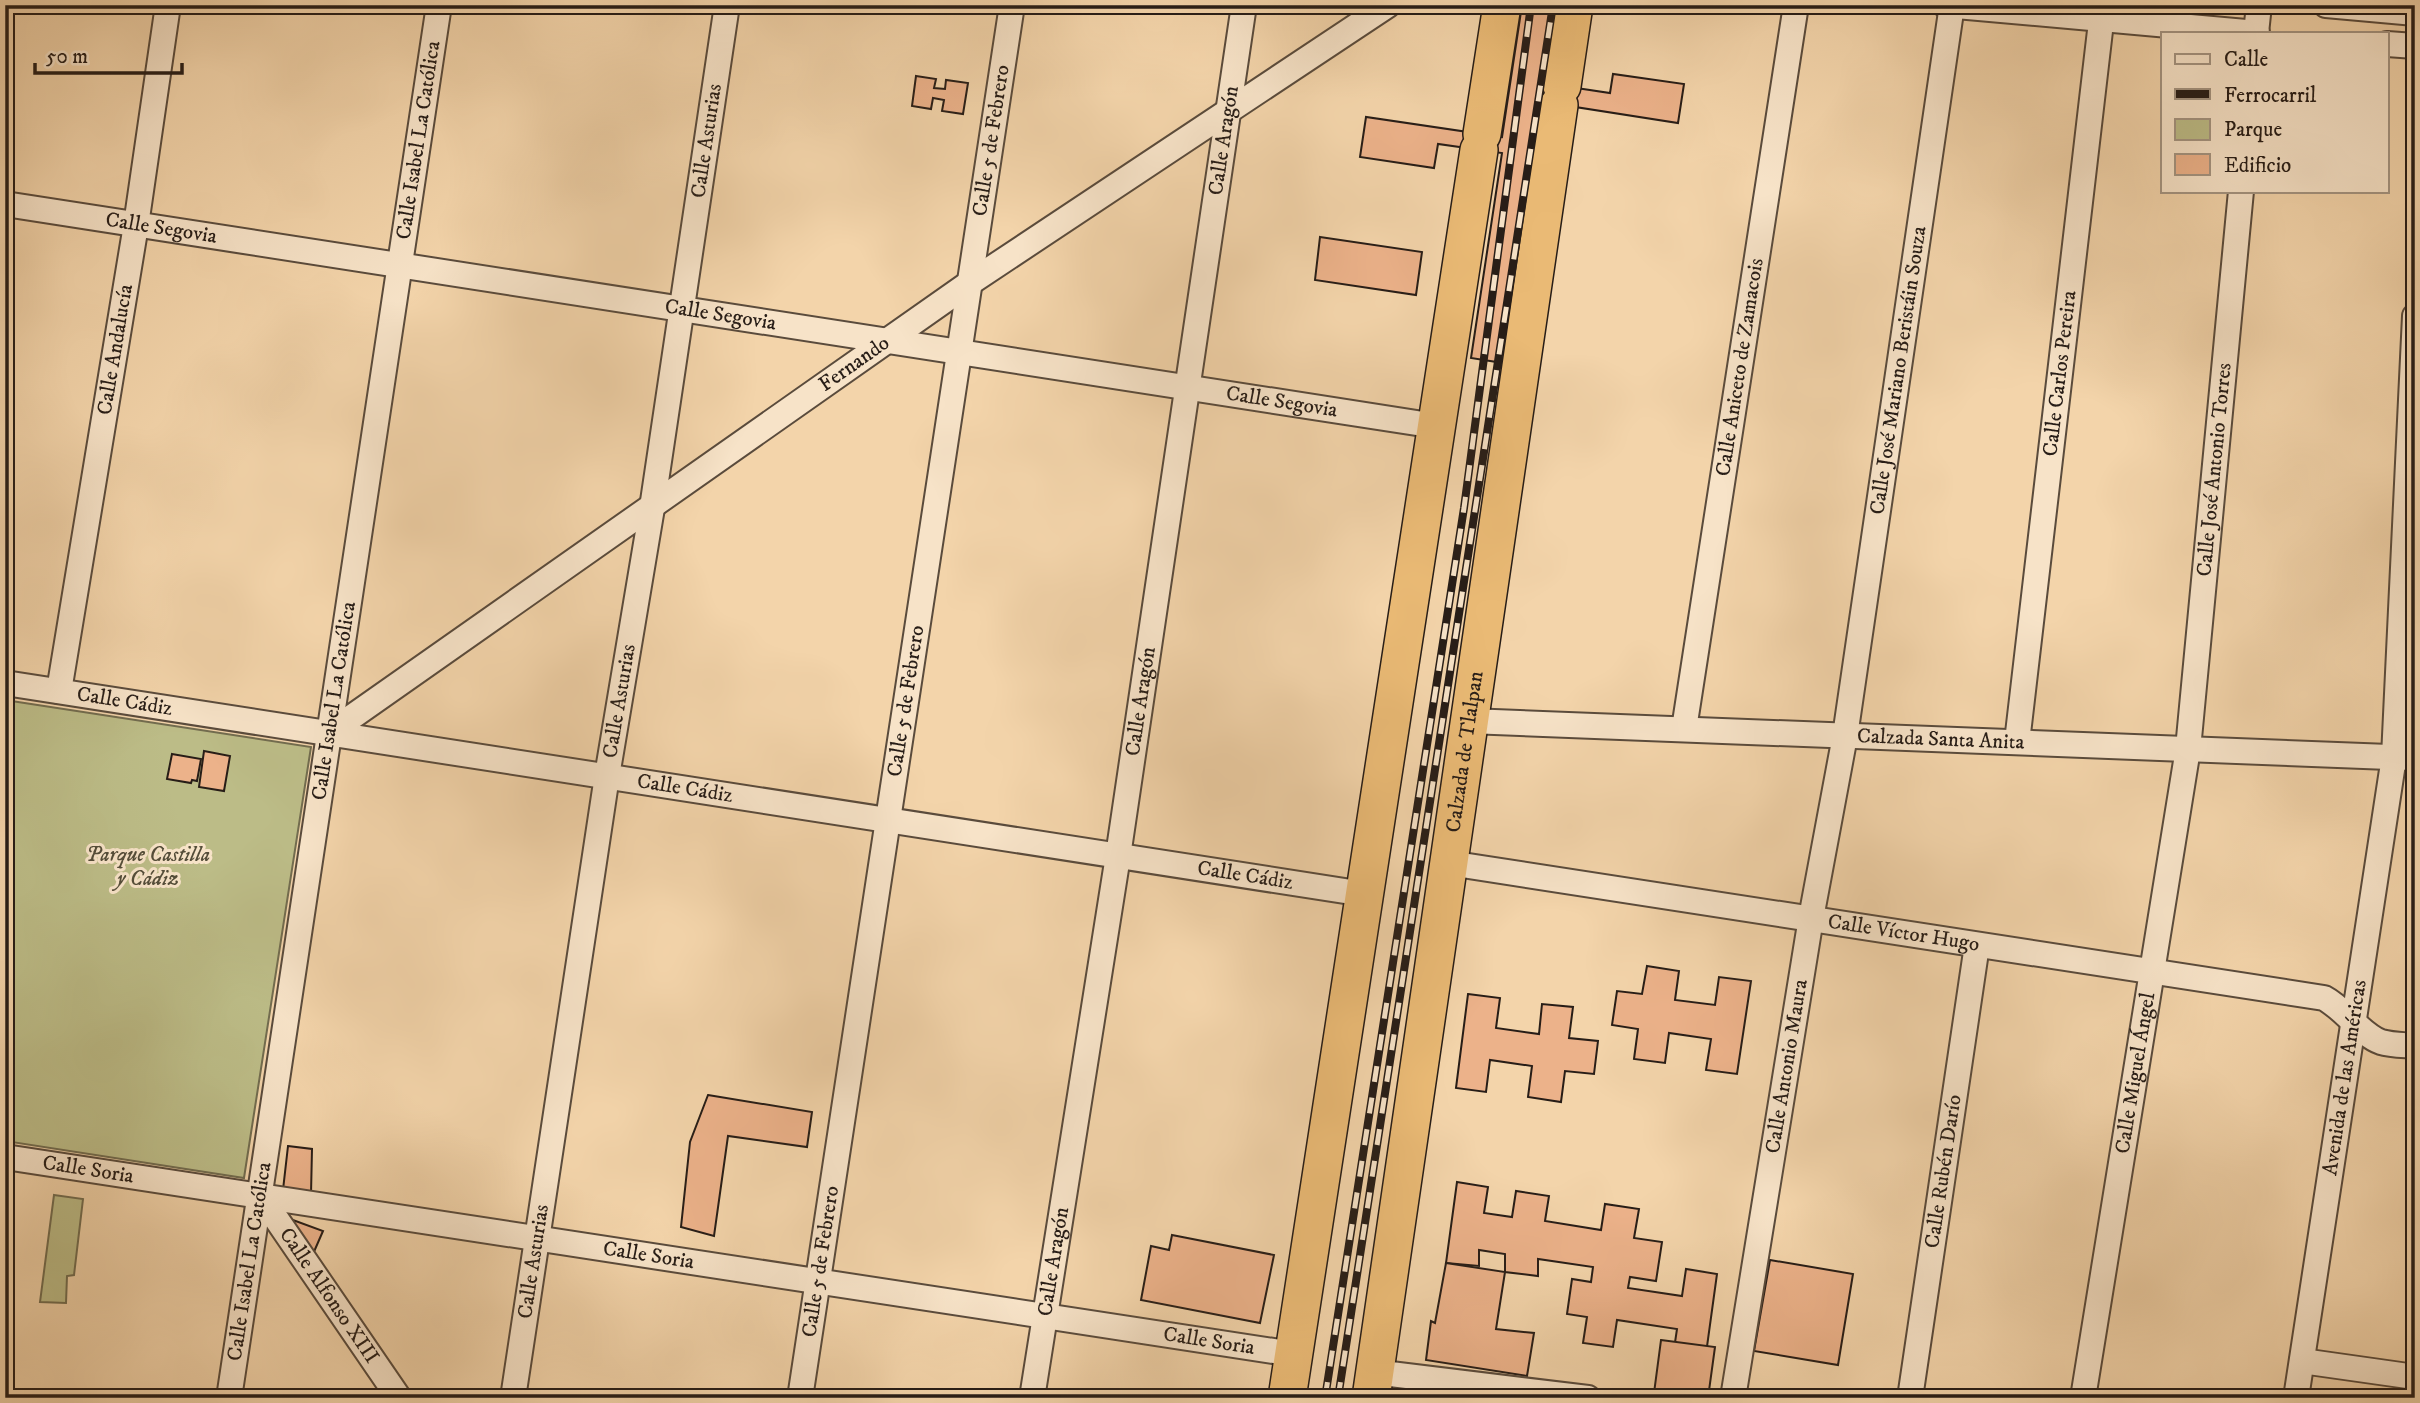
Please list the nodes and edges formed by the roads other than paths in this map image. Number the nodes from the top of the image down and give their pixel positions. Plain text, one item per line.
1 (168, 5) edge
2 (439, 5) edge
3 (727, 5) edge
4 (1012, 5) edge
5 (1244, 5) edge
6 (1388, 5) edge
7 (1502, 5) edge
8 (1574, 5) edge
9 (1796, 5) edge
10 (1945, 5) edge
11 (2259, 5) edge
12 (2326, 5) edge
13 (1952, 6) edge
14 (2102, 13) edge
15 (2415, 13) edge
16 (2248, 32) edge
17 (2256, 32) edge
18 (2388, 44) edge
19 (2415, 46) edge
20 (1228, 110) junction
21 (2241, 192) edge
22 (5, 205) edge
23 (136, 225) junction
24 (400, 266) junction
25 (968, 284) junction
26 (681, 309) junction
27 (2415, 316) edge
28 (888, 341) junction
29 (958, 352) junction
30 (1188, 387) junction
31 (1436, 426) junction
32 (652, 508) junction
33 (5, 683) edge
34 (58, 691) junction
35 (1469, 721) junction
36 (1684, 729) junction
37 (329, 733) junction
38 (1845, 736) junction
39 (2017, 742) junction
40 (2188, 749) junction
41 (2404, 757) edge
42 (607, 776) junction
43 (886, 820) junction
44 (1118, 856) junction
45 (1448, 863) junction
46 (1364, 894) junction
47 (1811, 918) junction
48 (1977, 945) junction
49 (2150, 973) junction
50 (2354, 1019) junction
51 (2415, 1046) edge
52 (5, 1157) edge
53 (260, 1195) junction
54 (538, 1238) junction
55 (819, 1281) junction
56 (1045, 1316) junction
57 (1293, 1354) junction
58 (2302, 1361) junction
59 (2415, 1377) edge
60 (1373, 1385) edge
61 (1561, 1396) edge
62 (229, 1398) edge
63 (400, 1398) edge
64 (513, 1398) edge
65 (800, 1398) edge
66 (1032, 1398) edge
67 (1287, 1398) edge
68 (1588, 1398) edge
69 (1733, 1398) edge
70 (1910, 1398) edge
71 (2083, 1398) edge
72 (2296, 1398) edge

1 - 23 street, Calle Andalucía
2 - 24 street, Calle Isabel La Católica
3 - 26 street, Calle Asturias
4 - 25 street, Calle 5 de Febrero
5 - 20 street, Calle Aragón
6 - 20 street, Fernando
7 - 31 highway
8 - 35 highway, Calzada de Tlalpan
9 - 36 street, Calle Aniceto de Zamacois
10 - 13 street
11 - 17 street
12 - 15 street
13 - 14 street
13 - 38 street, Calle José Mariano Beristáin Souza
14 - 16 street
14 - 39 street, Calle Carlos Pereira
18 - 19 street
20 - 25 street, Fernando
20 - 30 street, Calle Aragón
21 - 40 street, Calle José Antonio Torres
22 - 23 street, Calle Segovia
23 - 24 street, Calle Segovia
23 - 34 street, Calle Andalucía
24 - 26 street, Calle Segovia
24 - 37 street, Calle Isabel La Católica
25 - 28 street, Fernando
25 - 29 street, Calle 5 de Febrero
26 - 28 street, Calle Segovia
26 - 32 street, Calle Asturias
27 - 41 street, Avenida de las Américas
28 - 29 street, Calle Segovia
28 - 32 street, Fernando
29 - 30 street, Calle Segovia
29 - 43 street, Calle 5 de Febrero
30 - 31 street, Calle Segovia
30 - 44 street, Calle Aragón
31 - 46 highway
32 - 37 street, Fernando
32 - 42 street, Calle Asturias
33 - 34 street, Calle Cádiz
34 - 37 street, Calle Cádiz
35 - 36 street, Calzada Santa Anita
35 - 45 highway, Calzada de Tlalpan
36 - 38 street, Calzada Santa Anita
37 - 42 street, Calle Cádiz
37 - 53 street, Calle Isabel La Católica
38 - 39 street, Calzada Santa Anita
38 - 47 street, Calle Antonio Maura
39 - 40 street, Calzada Santa Anita
40 - 41 street, Calzada Santa Anita
40 - 49 street, Calle Miguel Ángel
41 - 50 street, Avenida de las Américas
42 - 43 street, Calle Cádiz
42 - 54 street, Calle Asturias
43 - 44 street, Calle Cádiz
43 - 55 street, Calle 5 de Febrero
44 - 46 street, Calle Cádiz
44 - 56 street, Calle Aragón
45 - 47 street, Calle Víctor Hugo
45 - 60 highway, Calzada de Tlalpan
46 - 57 highway
47 - 48 street, Calle Víctor Hugo
47 - 69 street, Calle Antonio Maura
48 - 49 street, Calle Víctor Hugo
48 - 70 street, Calle Rubén Darío
49 - 50 street, Calle Víctor Hugo
49 - 71 street, Calle Miguel Ángel
50 - 51 street, Calle Víctor Hugo
50 - 58 street, Avenida de las Américas
52 - 53 street, Calle Soria
53 - 54 street, Calle Soria
53 - 62 street, Calle Isabel La Católica
53 - 63 street, Calle Alfonso XIII
54 - 55 street, Calle Soria
54 - 64 street, Calle Asturias
55 - 56 street, Calle Soria
55 - 65 street, Calle 5 de Febrero
56 - 57 street, Calle Soria
56 - 66 street, Calle Aragón
57 - 67 highway
58 - 59 street
58 - 72 street, Avenida de las Américas
60 - 61 street
61 - 68 street

